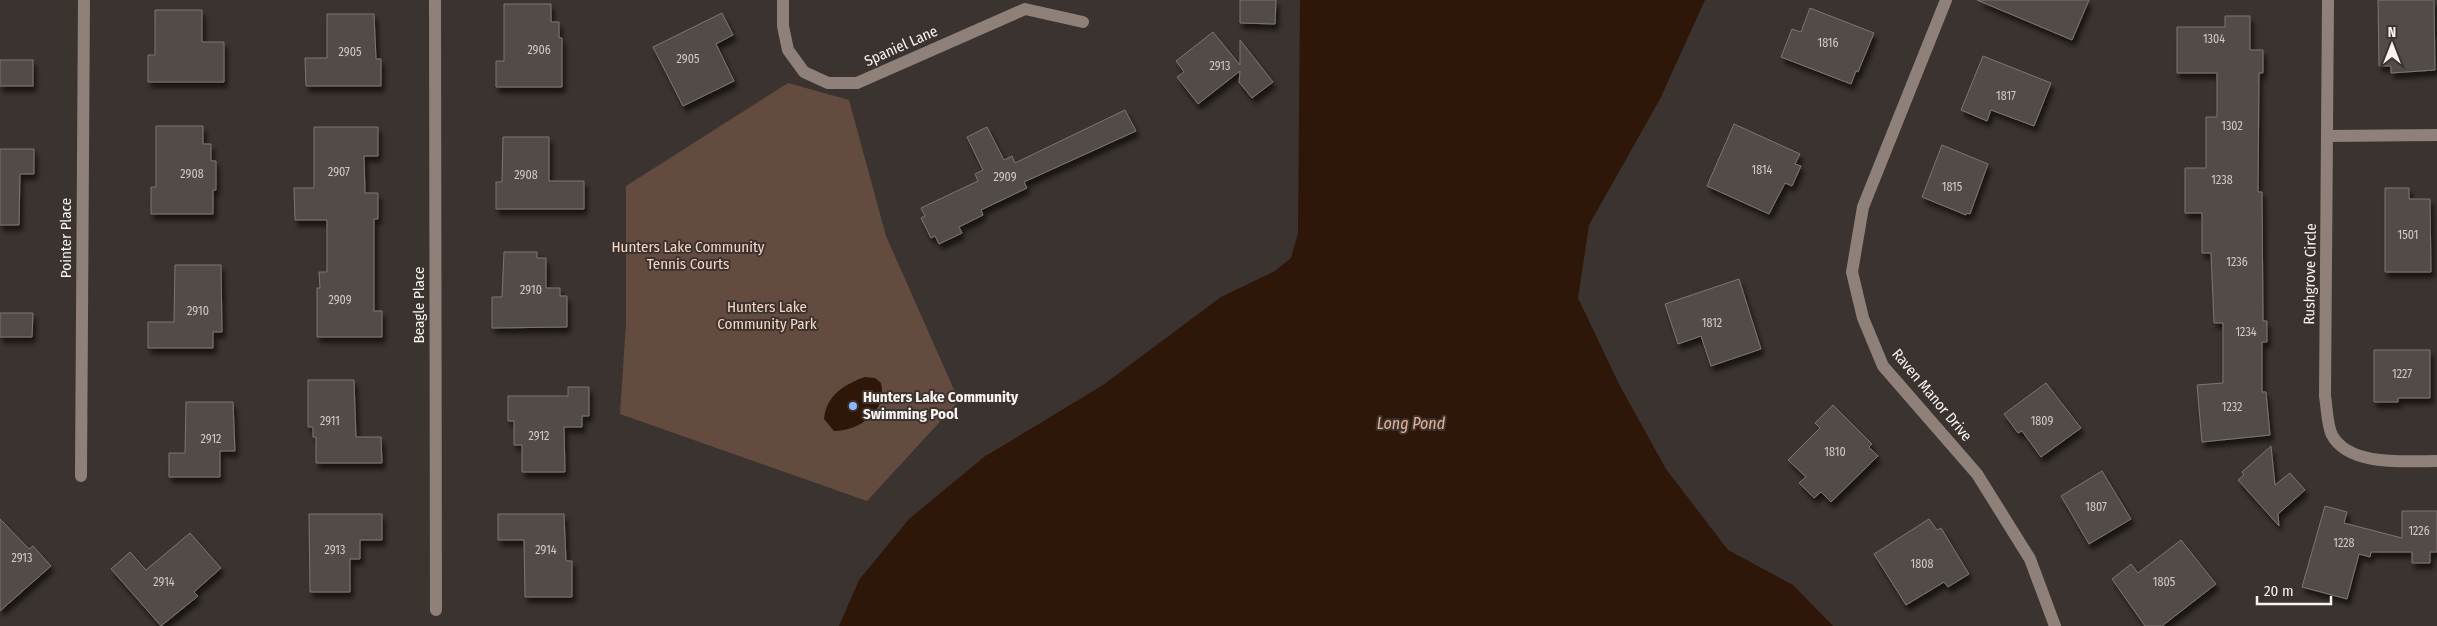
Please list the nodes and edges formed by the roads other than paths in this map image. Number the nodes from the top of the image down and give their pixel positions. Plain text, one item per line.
1 (84, 0) edge
2 (434, 0) edge
3 (783, 0) edge
4 (1946, 0) edge
5 (2328, 0) edge
6 (1083, 22) dead end
7 (2437, 135) edge
8 (2327, 136) junction
9 (2437, 460) edge
10 (81, 476) dead end
11 (436, 610) dead end
12 (2055, 626) edge

1 - 10 street, Pointer Place
2 - 11 street, Beagle Place
3 - 6 street, Spaniel Lane
4 - 12 street, Raven Manor Drive
5 - 8 street, Rushgrove Circle
7 - 8 street
8 - 9 street, Rushgrove Circle

